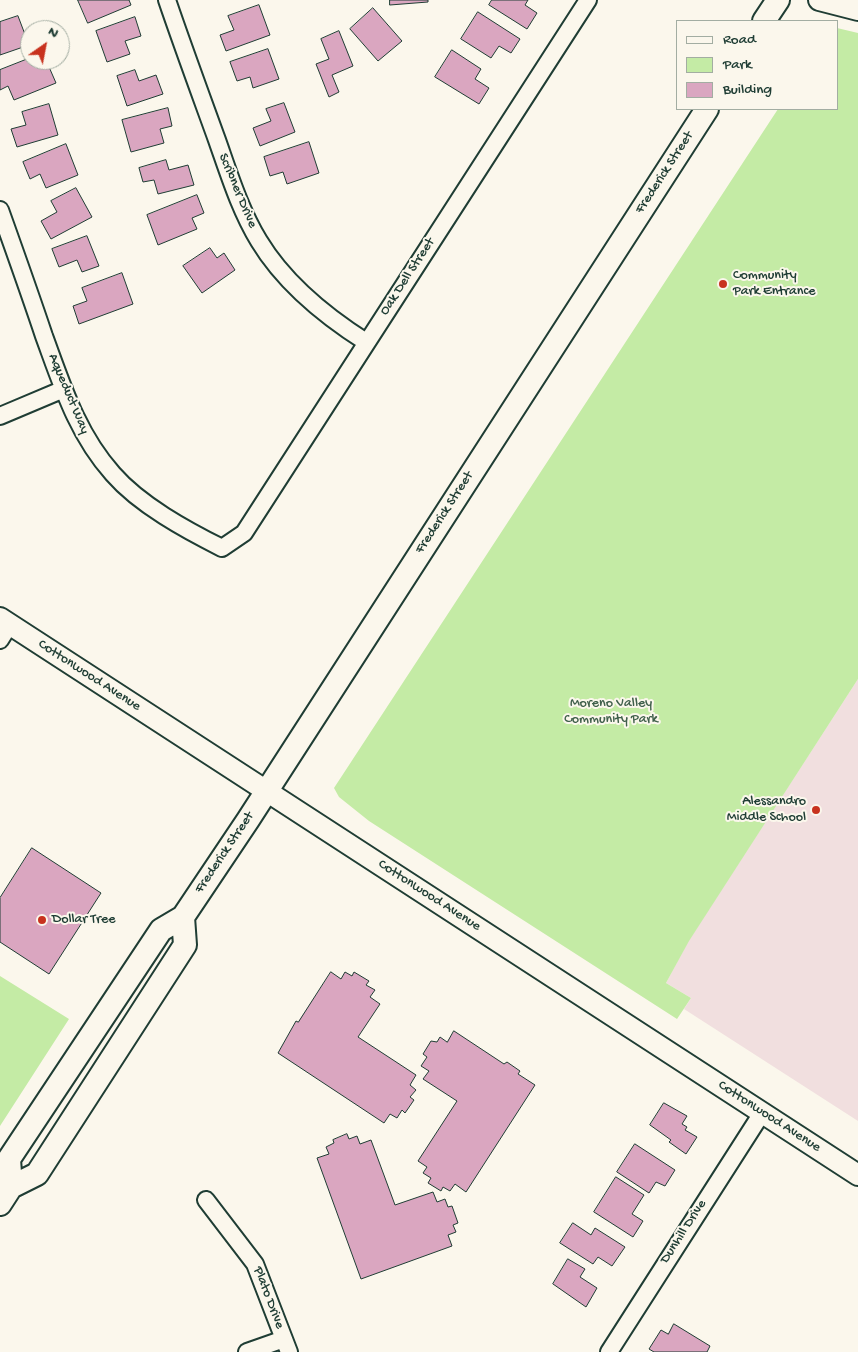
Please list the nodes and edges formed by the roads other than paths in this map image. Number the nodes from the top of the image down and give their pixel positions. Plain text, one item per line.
1 (167, 0) edge
2 (588, 0) edge
3 (778, 0) edge
4 (819, 0) edge
5 (858, 10) edge
6 (765, 20) edge
7 (706, 110) edge
8 (0, 210) edge
9 (366, 342) junction
10 (64, 389) junction
11 (0, 416) edge
12 (222, 548) joint
13 (3, 627) edge
14 (266, 791) junction
15 (182, 917) junction
16 (98, 1024) junction
17 (762, 1114) junction
18 (66, 1129) junction
19 (858, 1175) edge
20 (6, 1196) edge
21 (206, 1200) dead end
22 (286, 1345) edge
23 (247, 1352) edge
24 (609, 1352) edge

1 - 9 street, Scribner Drive
2 - 9 street, Oak Dell Street
3 - 6 main road
4 - 5 street
7 - 14 main road, Frederick Street
8 - 10 street, Aqueduct Way
9 - 12 street, Oak Dell Street
10 - 11 street
10 - 12 street, Aqueduct Way
13 - 14 street, Cottonwood Avenue
14 - 15 main road, Frederick Street
14 - 17 street, Cottonwood Avenue
15 - 16 main road, Frederick Street
15 - 18 main road, Frederick Street
16 - 18 main road
16 - 20 main road, Frederick Street
17 - 19 street, Cottonwood Avenue
17 - 24 street, Dunhill Drive
18 - 20 main road, Frederick Street
21 - 22 street, Plato Drive
22 - 23 street

